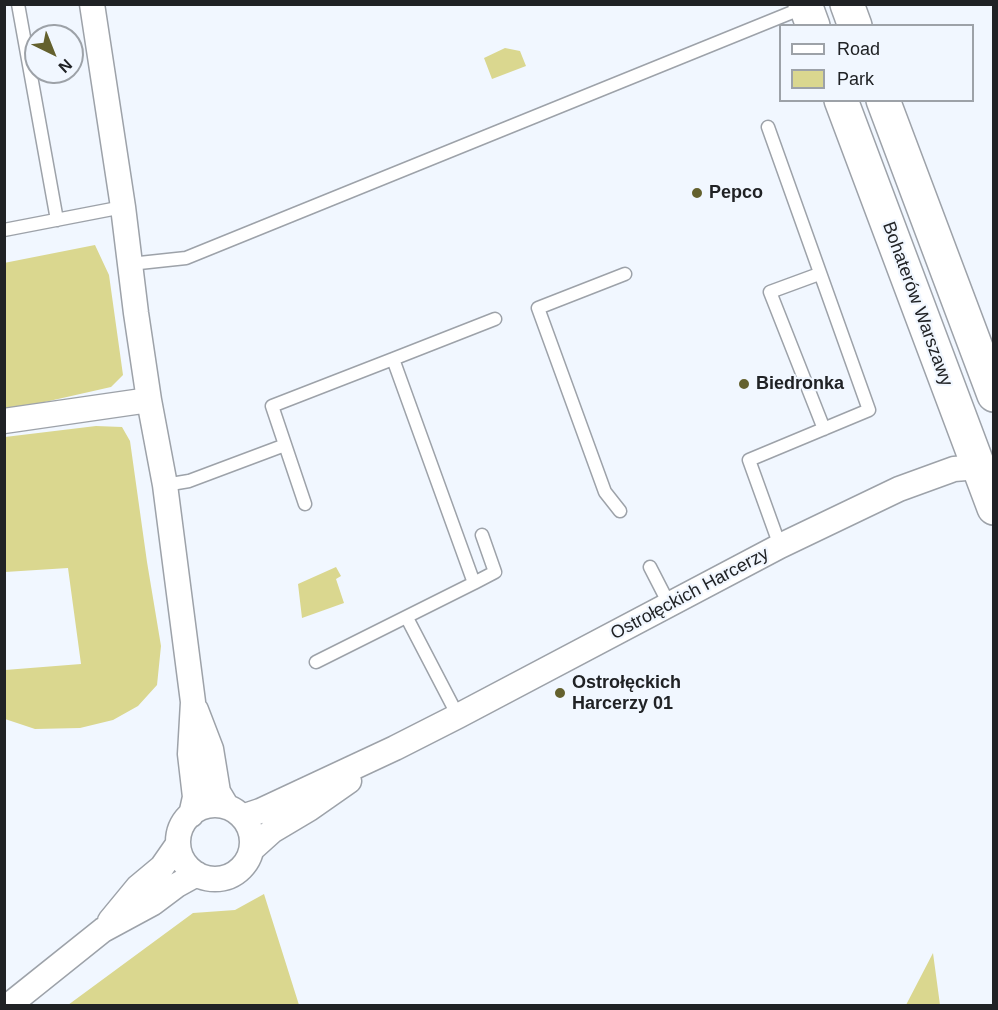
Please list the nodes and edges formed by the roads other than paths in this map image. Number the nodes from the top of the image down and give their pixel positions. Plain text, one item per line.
1 (18, 4) edge
2 (92, 4) edge
3 (847, 4) edge
4 (808, 12) edge
5 (854, 24) edge
6 (842, 102) edge
7 (884, 102) edge
8 (768, 127) dead end
9 (123, 207) junction
10 (57, 220) junction
11 (4, 230) edge
12 (130, 264) junction
13 (625, 274) dead end
14 (819, 274) junction
15 (495, 319) dead end
16 (393, 359) junction
17 (993, 395) edge
18 (149, 400) junction
19 (4, 421) edge
20 (824, 429) junction
21 (285, 445) junction
22 (986, 468) edge
23 (165, 485) junction
24 (305, 504) dead end
25 (993, 508) edge
26 (620, 511) dead end
27 (482, 535) dead end
28 (780, 546) junction
29 (650, 567) dead end
30 (474, 583) junction
31 (669, 604) junction
32 (407, 618) junction
33 (316, 662) dead end
34 (194, 702) junction
35 (458, 716) junction
36 (395, 748) junction
37 (234, 812) junction
38 (191, 815) junction
39 (178, 844) junction
40 (252, 849) junction
41 (197, 874) junction
42 (103, 930) junction
43 (8, 1005) edge

1 - 10 lane
2 - 9 street
3 - 5 main road
4 - 12 lane
6 - 22 main road, Bohaterów Warszawy
7 - 17 main road
8 - 14 lane
9 - 10 lane
9 - 12 street
10 - 11 lane
12 - 18 street
13 - 26 lane
14 - 20 lane
14 - 20 lane
15 - 16 lane
16 - 21 lane
16 - 30 lane
18 - 19 street
18 - 23 street
20 - 28 lane
21 - 23 lane
21 - 24 lane
22 - 25 main road, Bohaterów Warszawy
22 - 28 street, Ostrołęckich Harcerzy
23 - 34 street
27 - 30 lane
28 - 31 street, Ostrołęckich Harcerzy
29 - 31 lane
30 - 32 lane
31 - 35 street, Ostrołęckich Harcerzy
32 - 33 lane
32 - 35 lane
34 - 37 street
34 - 38 street
35 - 36 street, Ostrołęckich Harcerzy
36 - 37 street, Ostrołęckich Harcerzy
36 - 40 street, Ostrołęckich Harcerzy
37 - 38 street
37 - 40 street
38 - 39 street
39 - 41 street
39 - 42 street
40 - 41 street
41 - 42 street
42 - 43 street

